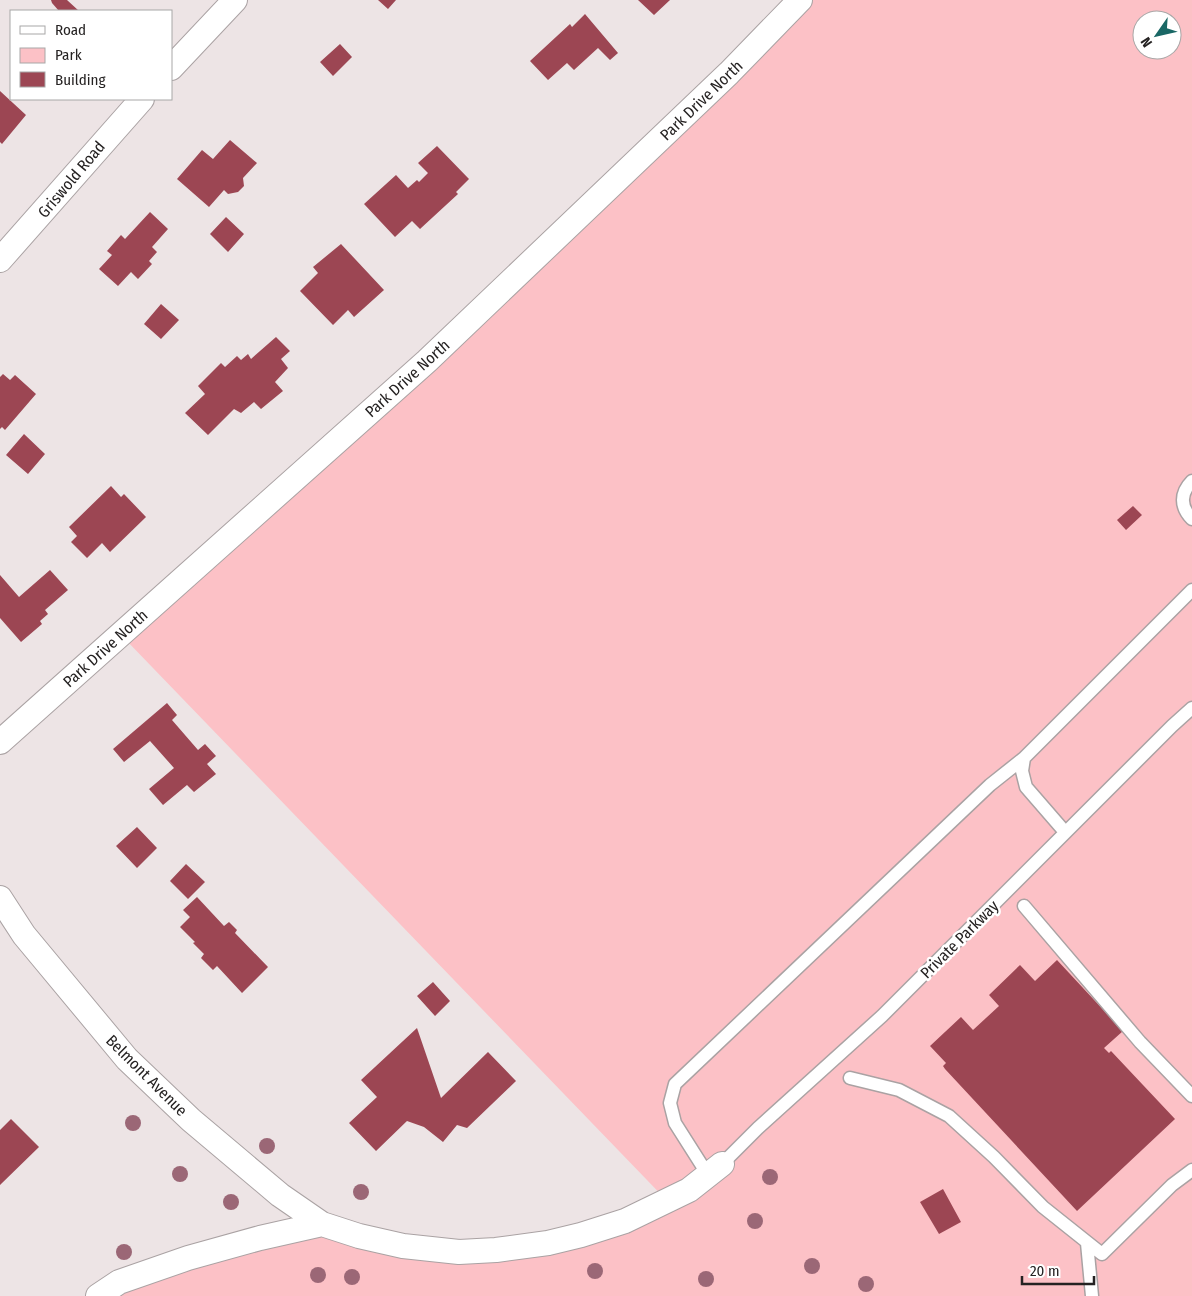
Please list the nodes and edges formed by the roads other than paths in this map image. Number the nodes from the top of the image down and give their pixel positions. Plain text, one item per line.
1 (235, 0) edge
2 (800, 0) edge
3 (172, 67) edge
4 (141, 100) edge
5 (0, 260) edge
6 (1192, 481) edge
7 (1192, 519) edge
8 (1192, 590) edge
9 (1192, 708) edge
10 (0, 742) edge
11 (1024, 758) junction
12 (1066, 832) junction
13 (0, 898) edge
14 (1024, 906) dead end
15 (850, 1078) dead end
16 (1192, 1096) edge
17 (715, 1170) junction
18 (1192, 1170) edge
19 (322, 1224) junction
20 (1087, 1242) junction
21 (98, 1296) edge
22 (1092, 1296) edge

1 - 3 street
2 - 10 street, Park Drive North
4 - 5 street, Griswold Road
6 - 7 lane
8 - 11 lane
9 - 12 lane, Private Parkway
11 - 12 lane
11 - 17 lane
12 - 17 lane, Private Parkway
13 - 19 street, Belmont Avenue
14 - 16 lane
15 - 20 lane
17 - 19 street, Belmont Avenue
18 - 20 lane
19 - 21 street
20 - 22 lane

